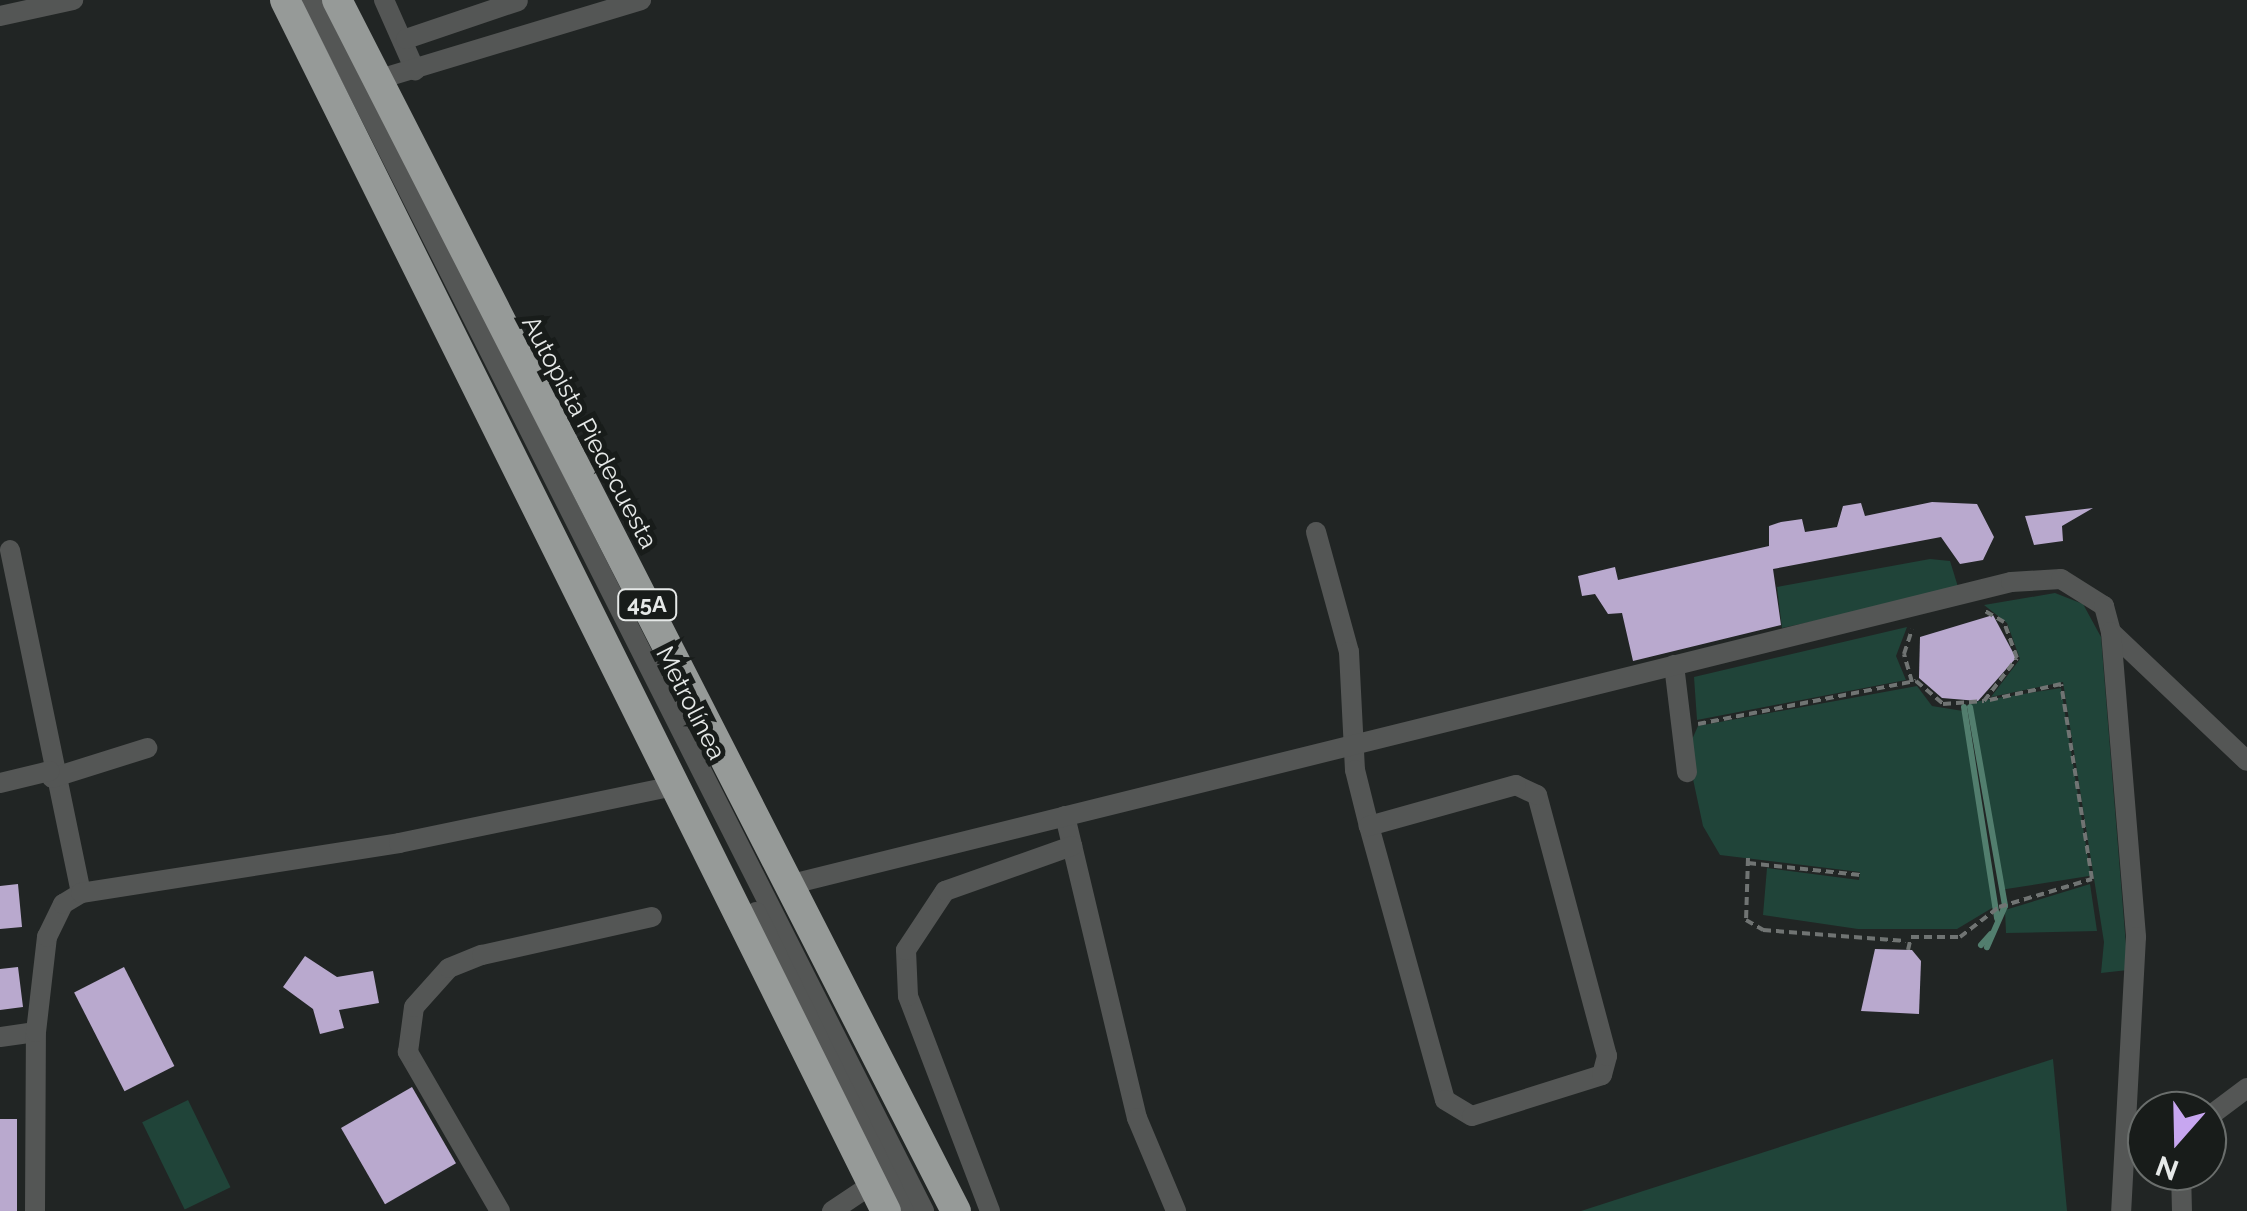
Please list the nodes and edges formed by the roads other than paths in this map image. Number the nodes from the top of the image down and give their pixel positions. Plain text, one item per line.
1 (73, 0) edge
2 (285, 0) edge
3 (309, 0) edge
4 (337, 0) edge
5 (384, 0) edge
6 (641, 0) edge
7 (518, 1) edge
8 (0, 16) edge
9 (406, 39) junction
10 (414, 70) junction
11 (373, 81) junction
12 (1316, 532) dead end
13 (10, 550) dead end
14 (2111, 632) junction
15 (1674, 665) junction
16 (1350, 744) junction
17 (146, 748) dead end
18 (2247, 761) edge
19 (1687, 772) dead end
20 (51, 774) junction
21 (0, 784) edge
22 (675, 786) junction
23 (1066, 816) junction
24 (1369, 826) junction
25 (1072, 846) junction
26 (792, 884) junction
27 (81, 893) junction
28 (652, 916) dead end
29 (36, 1032) junction
30 (0, 1037) edge
31 (880, 1197) edge
32 (35, 1211) edge
33 (500, 1211) edge
34 (832, 1211) edge
35 (904, 1211) edge
36 (924, 1211) edge
37 (956, 1211) edge
38 (990, 1211) edge
39 (1176, 1211) edge
40 (2120, 1211) edge

1 - 8 street
2 - 22 highway, 45A
3 - 35 street, Metrolínea
3 - 36 street, Metrolínea
4 - 11 highway, Autopista Piedecuesta / 45A
5 - 9 street
6 - 10 street
7 - 9 street
9 - 10 street
10 - 11 street
11 - 26 highway, Autopista Piedecuesta / 45A
12 - 16 street
13 - 20 street
14 - 15 street
14 - 18 street
14 - 40 street
15 - 16 street
15 - 19 street
16 - 23 street
16 - 24 street
17 - 20 street
20 - 21 street
20 - 27 street
22 - 27 street
22 - 31 highway, 45A
23 - 25 street
23 - 26 street
24 - 24 street
25 - 38 street
25 - 39 street
26 - 37 highway, Autopista Piedecuesta / 45A
27 - 29 street
28 - 33 street
29 - 30 street
29 - 32 street
31 - 34 street

